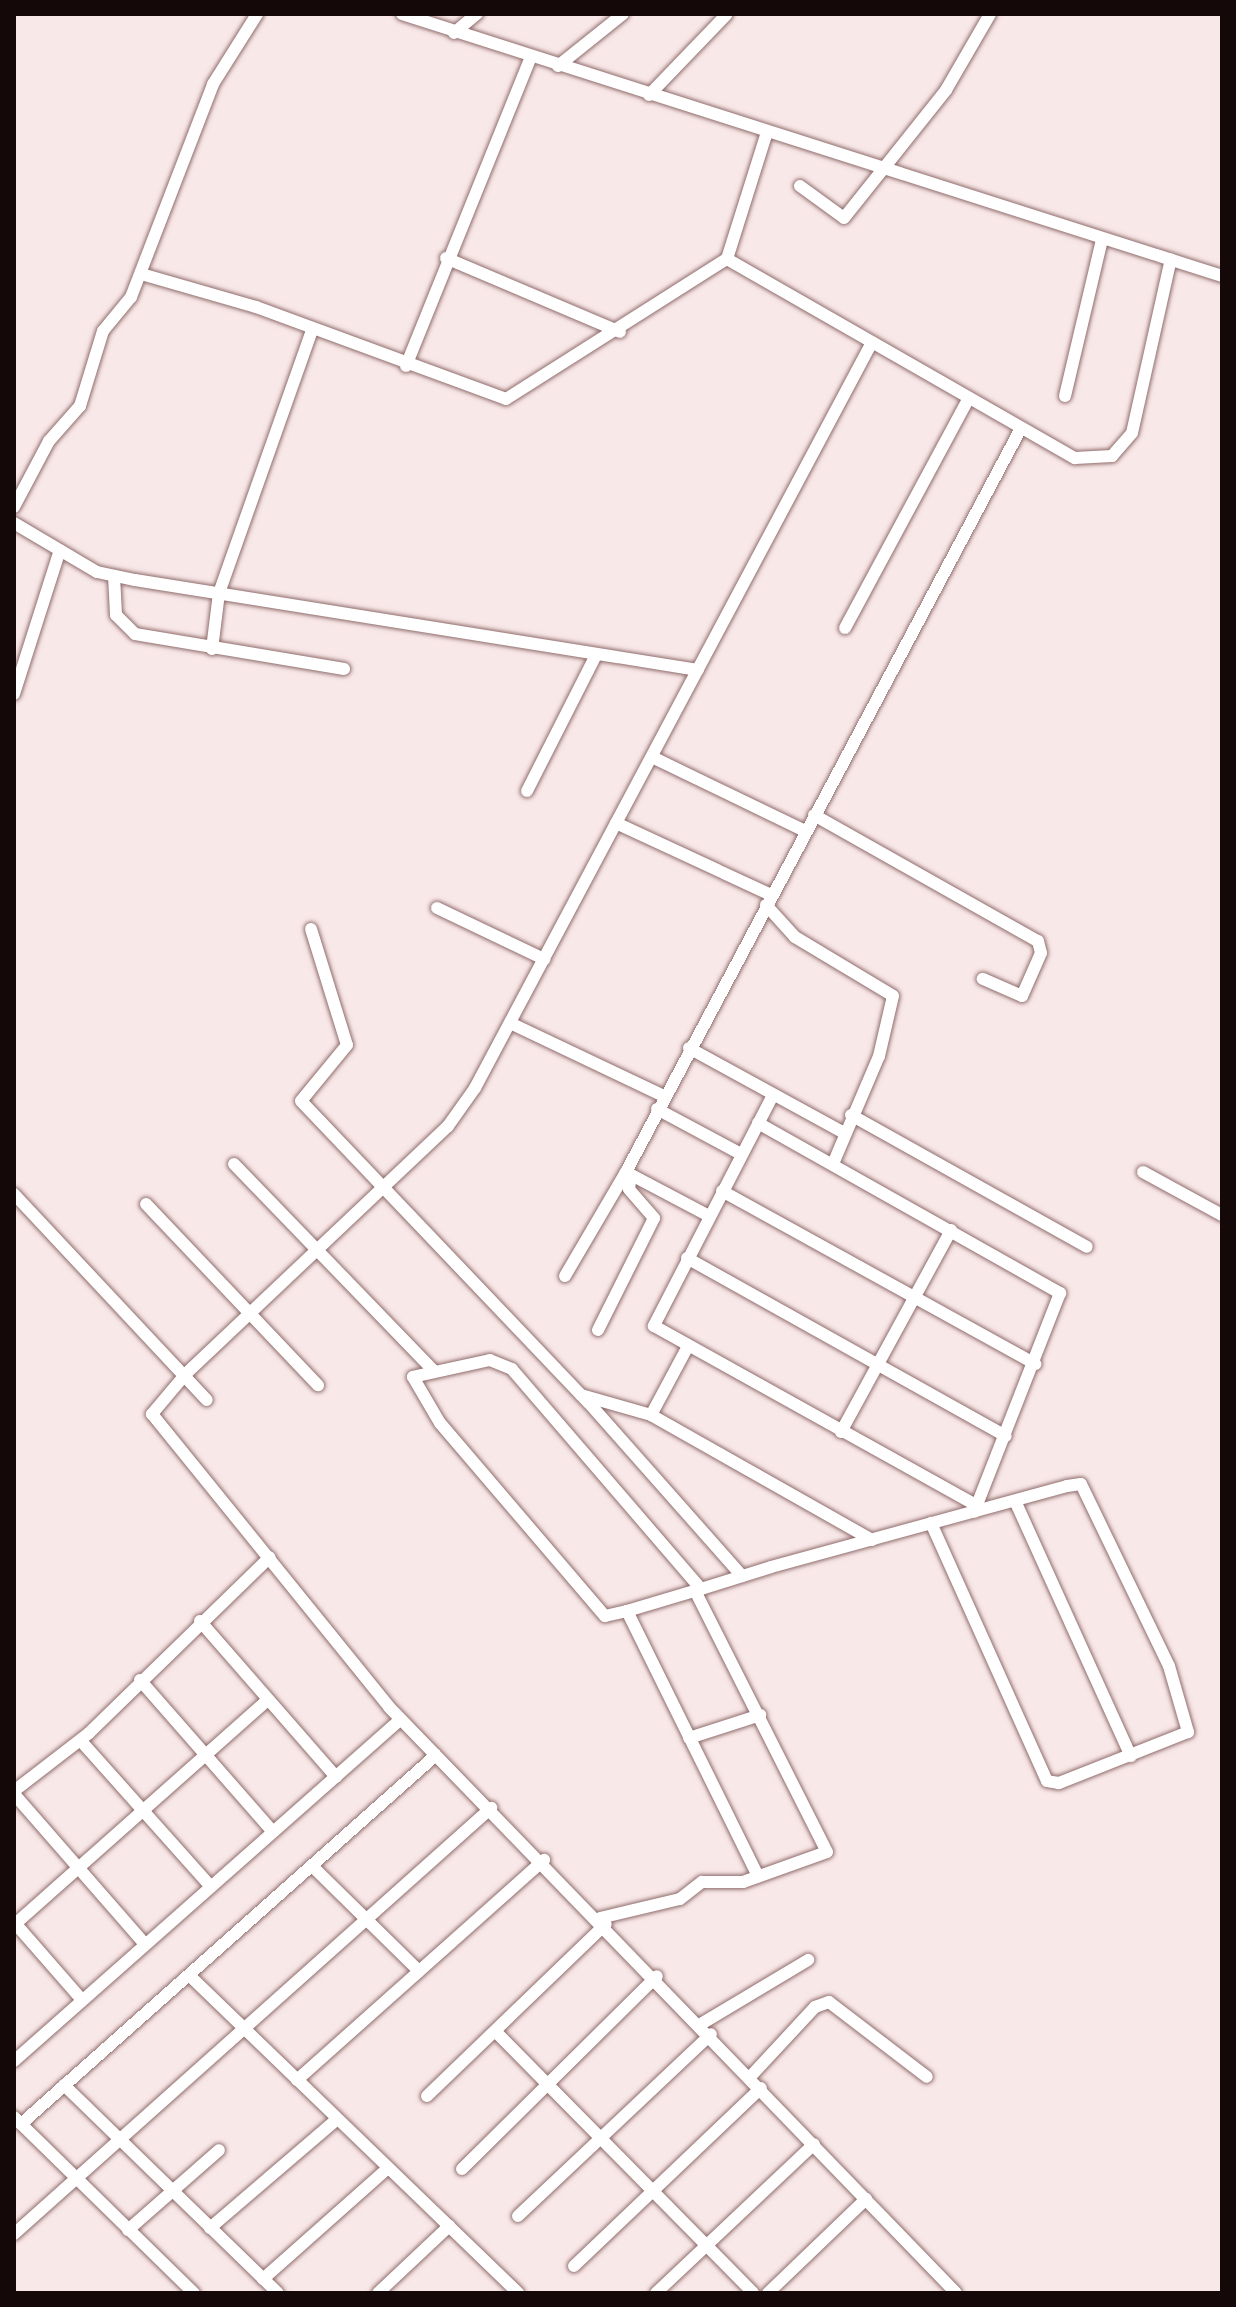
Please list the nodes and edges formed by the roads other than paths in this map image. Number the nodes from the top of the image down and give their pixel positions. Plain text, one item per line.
1 (257, 14) edge
2 (402, 14) edge
3 (477, 14) edge
4 (623, 14) edge
5 (727, 14) edge
6 (990, 14) edge
7 (454, 33) junction
8 (531, 57) junction
9 (558, 66) junction
10 (649, 95) junction
11 (767, 132) junction
12 (885, 170) junction
13 (800, 186) dead end
14 (1102, 239) junction
15 (446, 258) junction
16 (727, 259) junction
17 (1171, 259) junction
18 (141, 274) junction
19 (1222, 276) edge
20 (312, 330) junction
21 (620, 332) junction
22 (870, 346) junction
23 (406, 366) junction
24 (1065, 396) dead end
25 (967, 401) junction
26 (1020, 430) junction
27 (14, 507) edge
28 (14, 523) edge
29 (60, 550) junction
30 (114, 576) junction
31 (219, 593) junction
32 (845, 628) dead end
33 (212, 649) junction
34 (596, 655) junction
35 (344, 669) dead end
36 (698, 670) junction
37 (14, 694) edge
38 (652, 757) junction
39 (527, 791) dead end
40 (814, 815) junction
41 (616, 823) junction
42 (805, 831) junction
43 (768, 900) junction
44 (437, 908) dead end
45 (311, 929) dead end
46 (544, 959) junction
47 (983, 979) dead end
48 (510, 1023) junction
49 (689, 1048) junction
50 (773, 1095) junction
51 (664, 1096) junction
52 (657, 1109) junction
53 (851, 1115) junction
54 (758, 1123) junction
55 (844, 1133) junction
56 (741, 1154) junction
57 (234, 1164) dead end
58 (833, 1164) junction
59 (1143, 1172) dead end
60 (628, 1174) junction
61 (384, 1187) junction
62 (722, 1191) junction
63 (14, 1194) edge
64 (146, 1204) dead end
65 (1222, 1215) edge
66 (709, 1216) junction
67 (951, 1230) junction
68 (1087, 1247) dead end
69 (318, 1249) junction
70 (687, 1258) junction
71 (565, 1276) dead end
72 (915, 1298) junction
73 (251, 1312) junction
74 (598, 1330) dead end
75 (687, 1348) junction
76 (1035, 1364) junction
77 (877, 1366) junction
78 (434, 1371) junction
79 (184, 1376) junction
80 (318, 1385) dead end
81 (581, 1395) junction
82 (207, 1400) dead end
83 (651, 1415) junction
84 (841, 1432) junction
85 (1006, 1436) junction
86 (1016, 1503) junction
87 (975, 1509) junction
88 (931, 1523) junction
89 (872, 1540) junction
90 (270, 1557) junction
91 (742, 1576) junction
92 (698, 1590) junction
93 (627, 1611) junction
94 (200, 1621) junction
95 (140, 1680) junction
96 (267, 1700) junction
97 (760, 1715) junction
98 (401, 1719) junction
99 (689, 1738) junction
100 (81, 1741) junction
101 (436, 1755) junction
102 (204, 1756) junction
103 (1131, 1756) junction
104 (336, 1777) junction
105 (14, 1792) edge
106 (491, 1808) junction
107 (142, 1811) junction
108 (272, 1831) junction
109 (544, 1860) junction
110 (312, 1866) junction
111 (79, 1867) junction
112 (758, 1876) junction
113 (210, 1886) junction
114 (366, 1920) junction
115 (603, 1921) junction
116 (14, 1923) edge
117 (144, 1943) junction
118 (808, 1960) dead end
119 (419, 1971) junction
120 (657, 1976) junction
121 (191, 1977) junction
122 (82, 2000) junction
123 (701, 2024) junction
124 (243, 2029) junction
125 (496, 2032) junction
126 (711, 2034) junction
127 (16, 2055) edge
128 (750, 2077) junction
129 (927, 2077) dead end
130 (297, 2080) junction
131 (64, 2085) junction
132 (548, 2085) junction
133 (761, 2088) junction
134 (427, 2096) dead end
135 (337, 2119) junction
136 (18, 2120) edge
137 (600, 2138) junction
138 (117, 2141) junction
139 (814, 2144) junction
140 (219, 2150) dead end
141 (388, 2168) junction
142 (462, 2169) dead end
143 (76, 2179) junction
144 (171, 2191) junction
145 (653, 2192) junction
146 (866, 2199) junction
147 (518, 2216) dead end
148 (449, 2226) junction
149 (16, 2228) edge
150 (210, 2228) junction
151 (128, 2230) junction
152 (707, 2246) junction
153 (574, 2266) dead end
154 (263, 2279) junction
155 (387, 2290) edge
156 (194, 2293) edge
157 (278, 2293) edge
158 (518, 2293) edge
159 (656, 2293) edge
160 (753, 2293) edge
161 (768, 2293) edge
162 (956, 2293) edge

1 - 18 street
2 - 7 street
3 - 7 street
4 - 9 street
5 - 10 street
6 - 12 street
7 - 8 street
8 - 9 street
8 - 15 street
9 - 10 street
10 - 11 street
11 - 12 street
11 - 16 street
12 - 13 street
12 - 14 street
14 - 17 street
14 - 24 street
15 - 21 street
15 - 23 street
16 - 21 street
16 - 22 street
17 - 19 street
17 - 26 street
18 - 20 street
18 - 27 street
20 - 23 street
20 - 31 street
21 - 23 street
22 - 25 street
22 - 36 street
25 - 26 street
25 - 32 street
26 - 40 street
28 - 29 street
29 - 30 street
29 - 37 street
30 - 31 street
30 - 33 street
31 - 33 street
31 - 34 street
33 - 35 street
34 - 36 street
34 - 39 street
36 - 38 street
38 - 41 street
38 - 42 street
40 - 42 street
40 - 47 street
41 - 43 street
41 - 46 street
42 - 43 street
43 - 49 street
43 - 53 street
44 - 46 street
45 - 61 street
46 - 48 street
48 - 51 street
48 - 61 street
49 - 50 street
49 - 51 street
50 - 54 street
50 - 55 street
51 - 52 street
52 - 56 street
52 - 60 street
53 - 55 street
53 - 68 street
54 - 56 street
54 - 58 street
55 - 58 street
56 - 62 street
57 - 69 street
58 - 67 street
59 - 65 street
60 - 66 street
60 - 71 street
60 - 74 street
61 - 69 street
61 - 81 street
62 - 66 street
62 - 72 street
63 - 79 street
64 - 73 street
66 - 70 street
67 - 72 street
67 - 76 street
69 - 73 street
69 - 78 street
70 - 75 street
70 - 77 street
72 - 76 street
72 - 77 street
73 - 79 street
73 - 80 street
75 - 83 street
75 - 84 street
76 - 85 street
77 - 84 street
77 - 85 street
78 - 92 street
78 - 93 street
79 - 82 street
79 - 90 street
81 - 83 street
81 - 91 street
83 - 89 street
84 - 87 street
85 - 87 street
86 - 87 street
86 - 103 street
86 - 103 street
87 - 88 street
88 - 89 street
88 - 103 street
89 - 91 street
90 - 94 street
90 - 98 street
91 - 92 street
92 - 93 street
92 - 97 street
93 - 99 street
94 - 95 street
94 - 96 street
95 - 100 street
95 - 102 street
96 - 102 street
96 - 104 street
97 - 99 street
97 - 112 street
98 - 101 street
98 - 104 street
99 - 112 street
100 - 105 street
100 - 107 street
101 - 106 street
101 - 110 street
102 - 107 street
102 - 108 street
104 - 108 street
105 - 111 street
106 - 109 street
106 - 114 street
107 - 111 street
107 - 113 street
108 - 113 street
109 - 115 street
109 - 119 street
110 - 114 street
110 - 121 street
111 - 116 street
111 - 117 street
112 - 115 street
113 - 117 street
114 - 119 street
114 - 124 street
115 - 120 street
115 - 125 street
116 - 122 street
117 - 122 street
118 - 123 street
119 - 130 street
120 - 123 street
120 - 132 street
121 - 124 street
121 - 131 street
122 - 127 street
123 - 126 street
124 - 130 street
124 - 138 street
125 - 132 street
125 - 134 street
126 - 128 street
126 - 137 street
128 - 129 street
128 - 133 street
130 - 135 street
131 - 136 street
131 - 138 street
132 - 137 street
132 - 142 street
133 - 139 street
133 - 145 street
135 - 141 street
135 - 150 street
136 - 143 street
137 - 145 street
137 - 147 street
138 - 143 street
138 - 144 street
139 - 146 street
139 - 152 street
140 - 144 street
141 - 148 street
141 - 154 street
143 - 149 street
143 - 151 street
144 - 150 street
144 - 151 street
145 - 152 street
145 - 153 street
146 - 161 street
146 - 162 street
148 - 155 street
148 - 158 street
150 - 154 street
151 - 156 street
152 - 159 street
152 - 160 street
154 - 157 street

